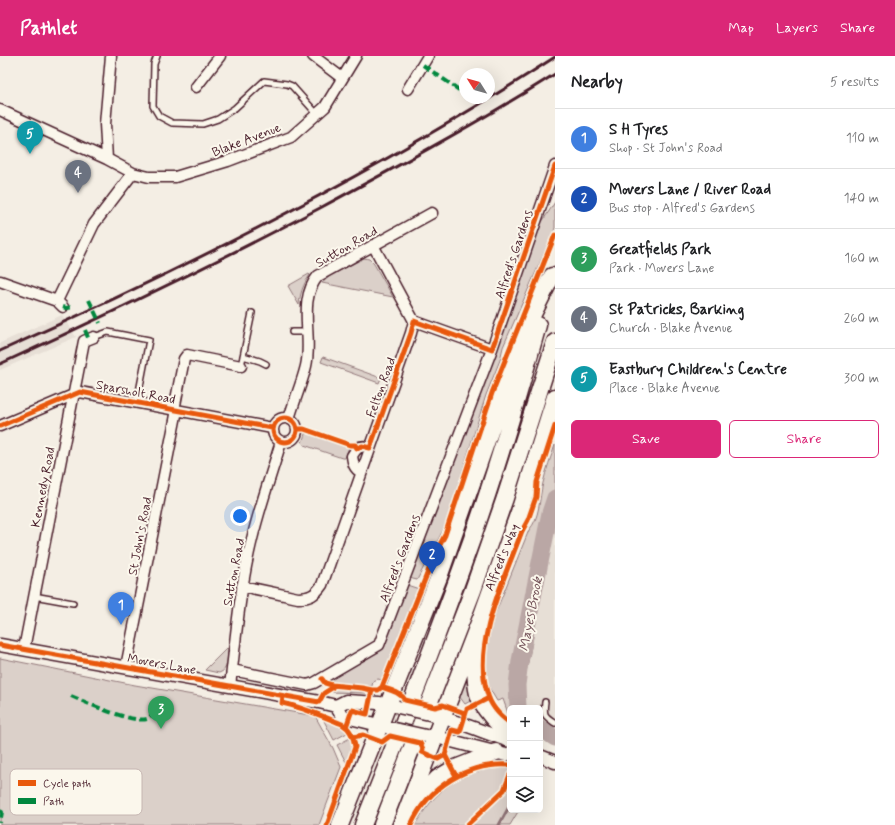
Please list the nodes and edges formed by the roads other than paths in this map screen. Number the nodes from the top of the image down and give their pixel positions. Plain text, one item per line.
1 (111, 56) edge
2 (157, 56) edge
3 (220, 56) edge
4 (313, 56) edge
5 (356, 56) edge
6 (428, 56) edge
7 (342, 78) junction
8 (196, 87) dead end
9 (408, 89) dead end
10 (0, 110) edge
11 (317, 114) junction
12 (107, 158) junction
13 (555, 166) edge
14 (133, 173) junction
15 (432, 213) dead end
16 (373, 245) junction
17 (554, 272) edge
18 (0, 281) edge
19 (252, 313) dead end
20 (414, 321) junction
21 (292, 332) dead end
22 (307, 332) junction
23 (94, 337) joint
24 (555, 342) edge
25 (492, 349) junction
26 (242, 361) junction
27 (266, 364) dead end
28 (73, 394) junction
29 (555, 397) edge
30 (137, 402) junction
31 (175, 410) junction
32 (289, 419) junction
33 (0, 426) edge
34 (272, 428) junction
35 (281, 442) junction
36 (242, 586) junction
37 (34, 596) junction
38 (73, 603) dead end
39 (482, 615) junction
40 (0, 645) edge
41 (24, 649) junction
42 (126, 667) junction
43 (232, 670) junction
44 (230, 686) junction
45 (545, 702) dead end
46 (393, 705) junction
47 (336, 706) junction
48 (439, 716) junction
49 (555, 723) edge
50 (384, 727) junction
51 (507, 733) edge
52 (431, 737) junction
53 (508, 741) edge
54 (503, 753) edge
55 (543, 757) edge
56 (555, 762) edge
57 (402, 822) edge
58 (340, 825) edge
59 (363, 825) edge
60 (382, 825) edge

1 - 12 street
2 - 11 lane
3 - 8 street
4 - 7 street
5 - 7 street, Blake Avenue
6 - 9 street
7 - 11 street, Blake Avenue
10 - 12 street, Blake Avenue
11 - 14 street, Blake Avenue
12 - 14 street, Blake Avenue
13 - 25 street, Alfred's Gardens
14 - 18 street
15 - 16 street, Sutton Road
16 - 20 street
16 - 22 street, Sutton Road
17 - 46 highway
17 - 59 highway
19 - 26 lane
20 - 25 street
20 - 36 street, Felton Road
21 - 22 lane
22 - 32 street, Sutton Road
23 - 28 street, Kennedy Road
23 - 30 lane
24 - 60 highway, Alfred's Way
25 - 43 street, Alfred's Gardens
26 - 27 lane
26 - 31 street, St John's Road
28 - 30 street, Sparsholt Road
28 - 33 street, Sparsholt Road
28 - 37 street, Kennedy Road
29 - 39 highway
30 - 31 street, Sparsholt Road
31 - 34 street, Sparsholt Road
31 - 42 street, St John's Road
32 - 34 street
32 - 35 street
34 - 35 street
35 - 36 street, Sutton Road
36 - 43 street, Sutton Road
37 - 38 lane
37 - 41 street, Kennedy Road
39 - 48 highway
39 - 51 highway
40 - 41 street, Movers Lane
41 - 42 street, Movers Lane
42 - 44 street, Movers Lane
43 - 44 street, Sutton Road
44 - 47 street, Movers Lane
45 - 49 lane
46 - 47 street, Movers Lane
46 - 48 street, Movers Lane, bridge
46 - 50 highway
47 - 50 street
48 - 52 highway
48 - 53 street, Movers Lane
50 - 52 street, bridge
50 - 58 highway
52 - 54 street
52 - 57 highway
54 - 57 highway
55 - 56 street

